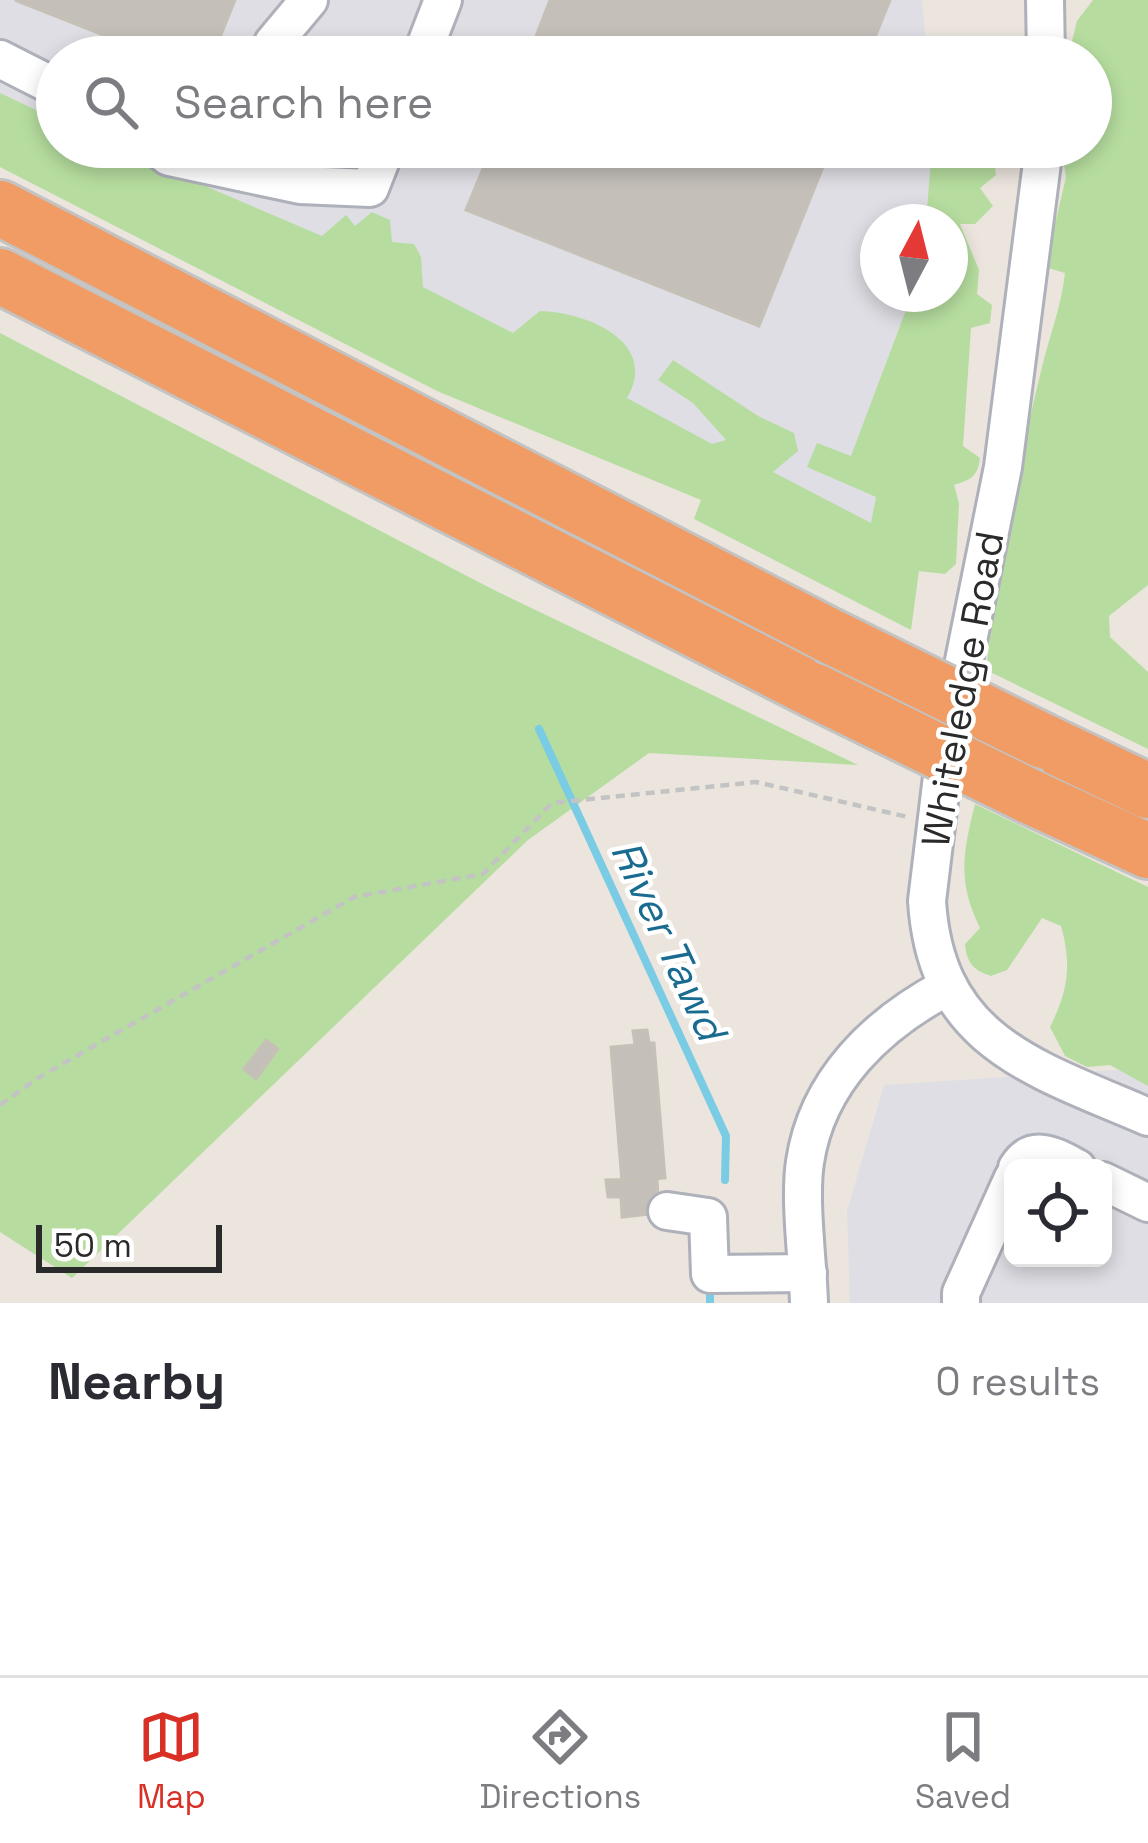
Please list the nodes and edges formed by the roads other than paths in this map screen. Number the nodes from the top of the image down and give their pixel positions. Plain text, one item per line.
1 (308, 0) edge
2 (443, 0) edge
3 (1045, 0) edge
4 (279, 36) edge
5 (429, 36) edge
6 (1046, 36) edge
7 (0, 59) edge
8 (36, 77) edge
9 (240, 168) edge
10 (378, 168) edge
11 (1041, 168) edge
12 (0, 208) edge
13 (0, 276) edge
14 (1148, 790) edge
15 (1148, 851) edge
16 (946, 987) junction
17 (1148, 1117) edge
18 (1027, 1159) edge
19 (1058, 1159) edge
20 (1112, 1185) edge
21 (1004, 1198) edge
22 (1148, 1203) edge
23 (667, 1211) dead end
24 (808, 1288) edge
25 (961, 1303) edge

1 - 4 street
2 - 5 street
3 - 6 street
7 - 8 street
9 - 10 street
11 - 16 street, Whiteledge Road
12 - 14 highway, bridge
13 - 15 highway, bridge
16 - 17 street, Whiteledge Road
16 - 24 street
18 - 19 street
20 - 22 street
21 - 25 street
23 - 24 street

